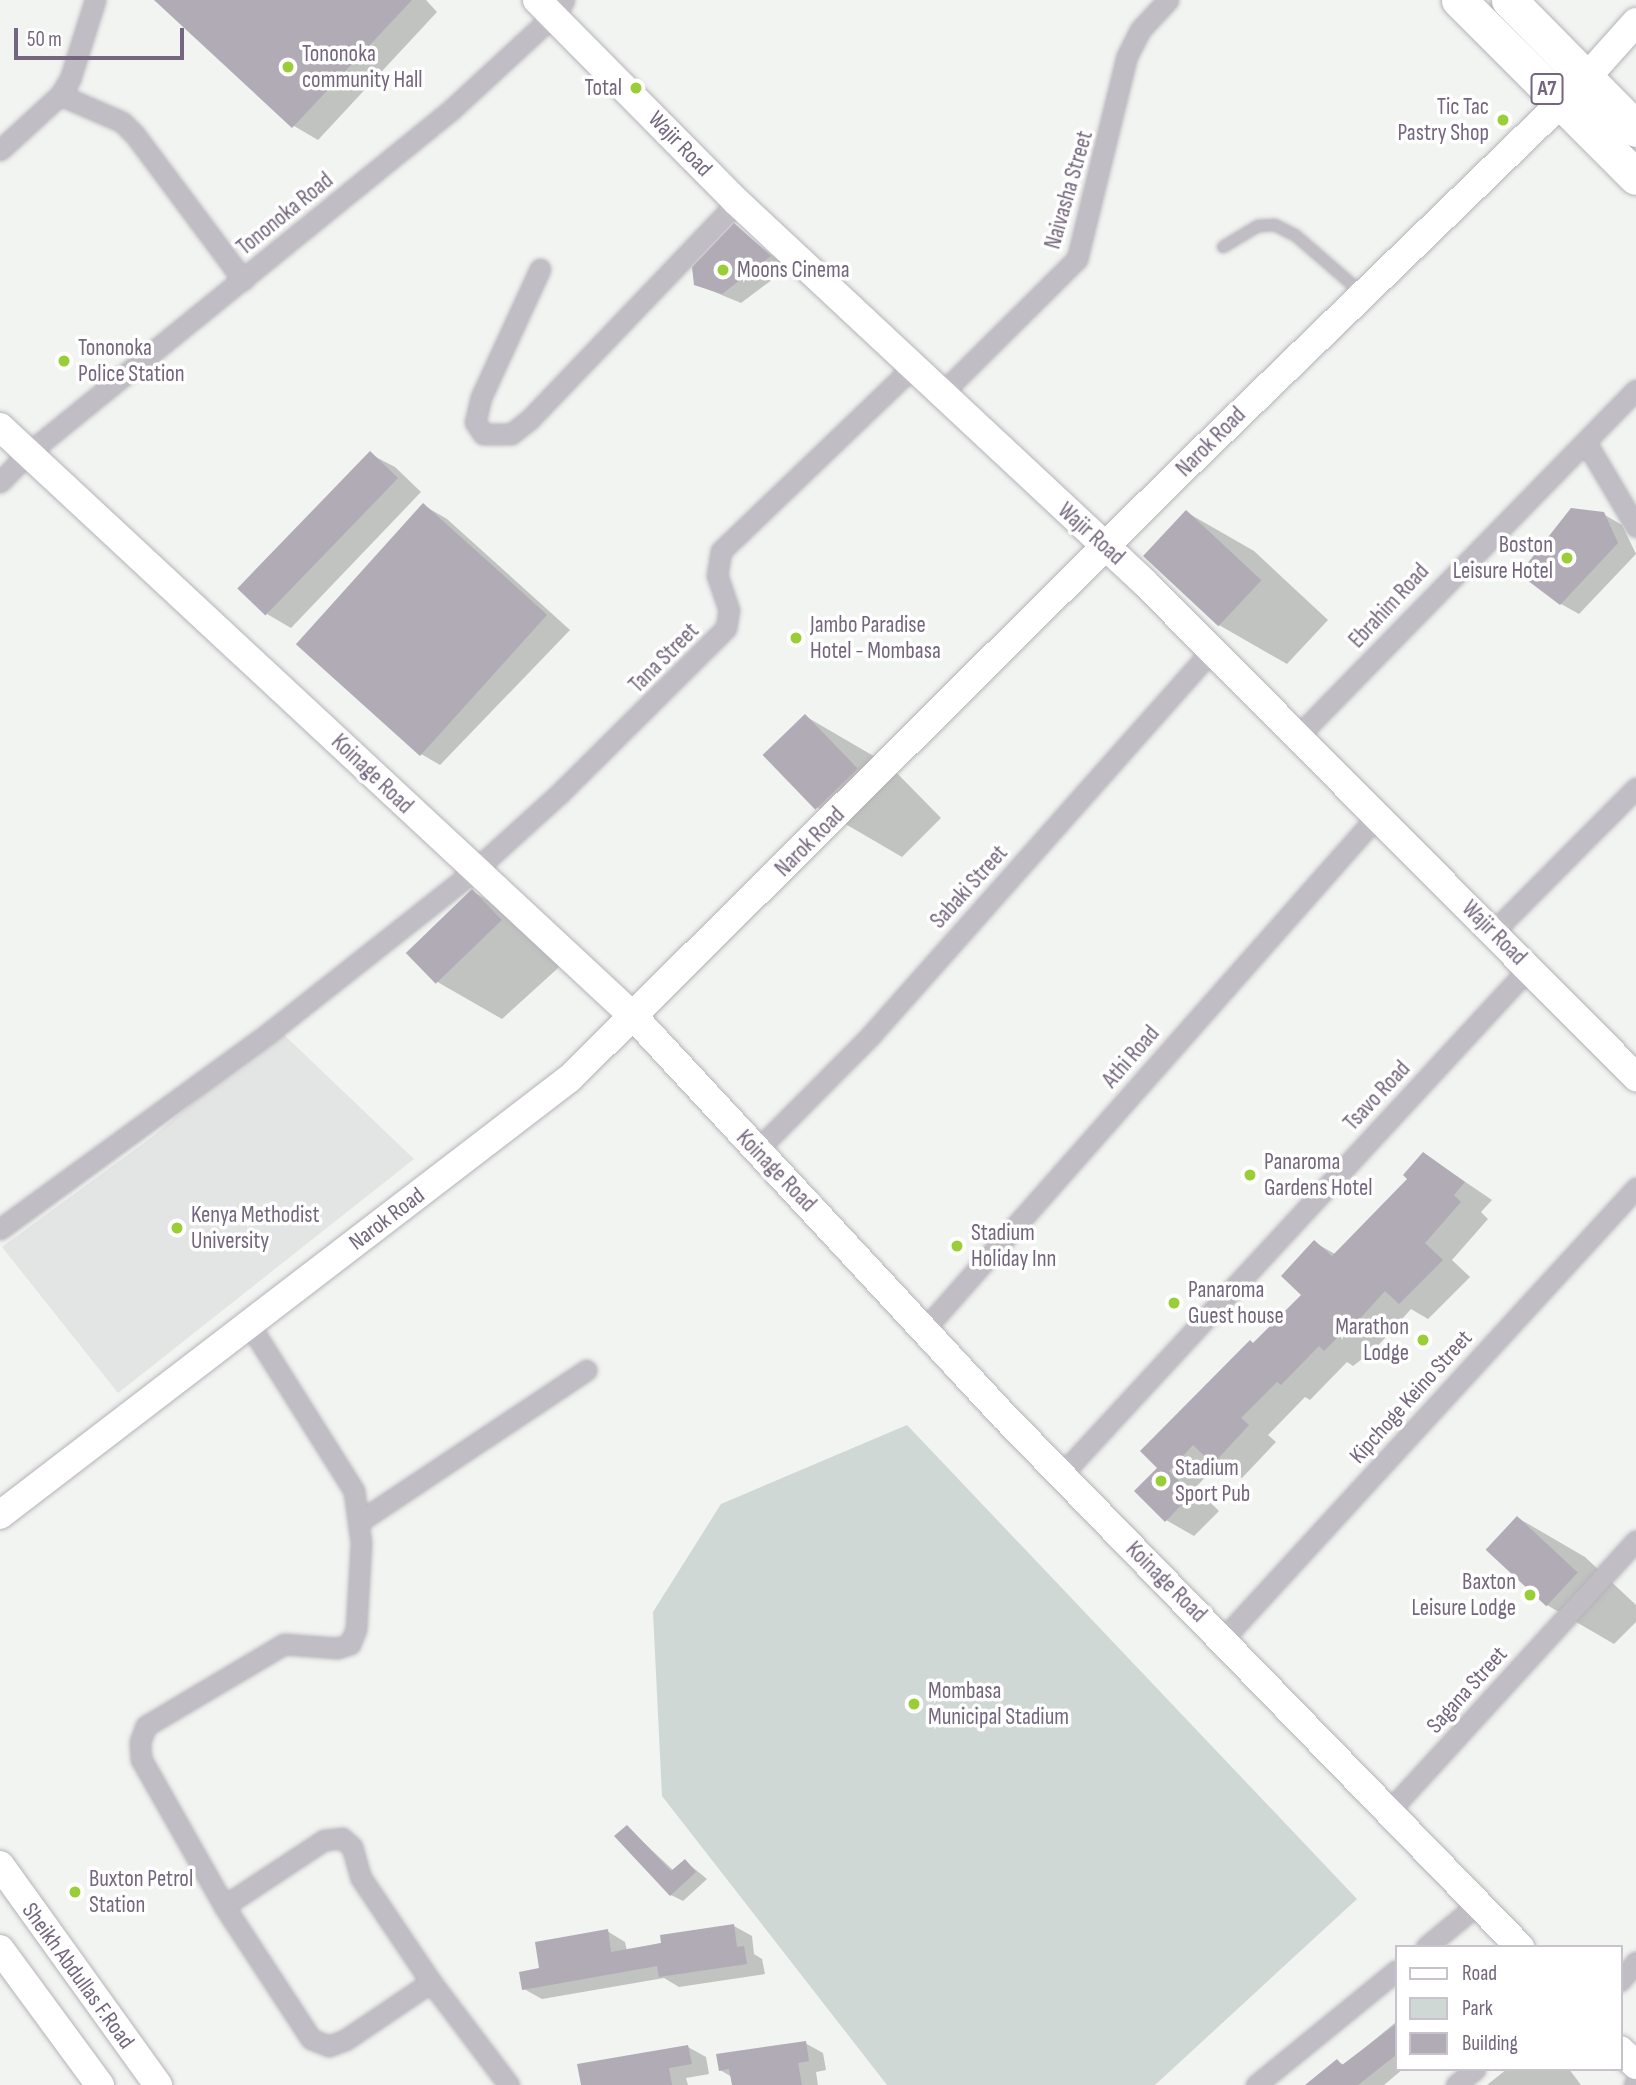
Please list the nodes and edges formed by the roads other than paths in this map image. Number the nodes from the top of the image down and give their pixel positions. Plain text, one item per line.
1 (95, 0) edge
2 (1168, 0) edge
3 (1459, 0) edge
4 (1509, 0) edge
5 (551, 5) edge
6 (1636, 22) edge
7 (1538, 29) junction
8 (1513, 54) junction
9 (1586, 78) junction
10 (60, 95) junction
11 (1561, 103) junction
12 (1632, 125) edge
13 (1604, 146) junction
14 (0, 150) edge
15 (1636, 177) edge
16 (737, 202) junction
17 (1223, 247) dead end
18 (540, 269) dead end
19 (243, 280) junction
20 (1362, 293) junction
21 (913, 368) junction
22 (1636, 390) edge
23 (940, 395) junction
24 (0, 427) edge
25 (1587, 444) junction
26 (27, 454) junction
27 (0, 482) edge
28 (1636, 527) edge
29 (1107, 547) junction
30 (1212, 650) junction
31 (1297, 737) junction
32 (1636, 788) edge
33 (1377, 816) junction
34 (474, 871) junction
35 (1493, 932) junction
36 (1529, 968) junction
37 (634, 1017) junction
38 (1636, 1077) edge
39 (756, 1150) junction
40 (1636, 1188) edge
41 (0, 1229) edge
42 (249, 1324) junction
43 (923, 1331) junction
44 (586, 1370) dead end
45 (1062, 1474) junction
46 (0, 1515) edge
47 (360, 1521) junction
48 (1636, 1541) edge
49 (1223, 1639) junction
50 (1390, 1811) junction
51 (0, 1865) edge
52 (1479, 1903) junction
53 (224, 1906) junction
54 (1428, 1945) edge
55 (1518, 1945) edge
56 (0, 1950) edge
57 (1636, 1962) edge
58 (1394, 1973) edge
59 (1622, 1979) edge
60 (430, 1982) junction
61 (1622, 2052) edge
62 (1636, 2065) edge
63 (1473, 2071) edge
64 (100, 2085) edge
65 (158, 2085) edge
66 (509, 2085) edge
67 (1256, 2085) edge
68 (1456, 2085) edge

1 - 10 street
2 - 23 street, Naivasha Street
3 - 8 highway, A7
4 - 7 highway, A7
5 - 16 street, Wajir Road
5 - 19 street, Tononoka Road
6 - 9 street
7 - 8 highway
7 - 9 highway, A7
8 - 11 highway, A7
9 - 12 highway, A7
10 - 14 street
10 - 19 street
11 - 13 highway, A7
11 - 20 street, Narok Road
12 - 13 highway
13 - 15 highway, A7
16 - 18 street
16 - 21 street, Wajir Road
17 - 20 lane
19 - 26 street, Tononoka Road
20 - 29 street, Narok Road
21 - 23 street, Wajir Road
21 - 34 street, Tana Street
22 - 25 street, Ebrahim Road
23 - 29 street, Wajir Road
24 - 26 street, Koinage Road
25 - 28 street
25 - 31 street, Ebrahim Road
26 - 27 street, Tononoka Road
26 - 34 street, Koinage Road
29 - 30 street, Wajir Road
29 - 37 street, Narok Road
30 - 31 street, Wajir Road
30 - 39 street, Sabaki Street
31 - 33 street, Wajir Road
32 - 35 street
33 - 35 street, Wajir Road
33 - 43 street, Athi Road
34 - 37 street, Koinage Road
34 - 41 street, Tana Street
35 - 36 street, Wajir Road
36 - 38 street, Wajir Road
36 - 45 street, Tsavo Road
37 - 39 street, Koinage Road
37 - 42 street, Narok Road
39 - 43 street, Koinage Road
40 - 49 street, Kipchoge Keino Street
42 - 46 street, Narok Road
42 - 47 street
43 - 45 street, Koinage Road
44 - 47 street
45 - 49 street, Koinage Road
47 - 53 street
48 - 50 street, Sagana Street
49 - 50 street, Koinage Road
50 - 52 street, Koinage Road
51 - 65 street, Sheikh Abdullas F.Road
52 - 54 street
52 - 55 street, Koinage Road
53 - 60 street
53 - 60 street
56 - 64 street, Sheikh Abdullas F.Road
57 - 59 street
58 - 67 street
60 - 66 street
61 - 62 street
63 - 68 street

